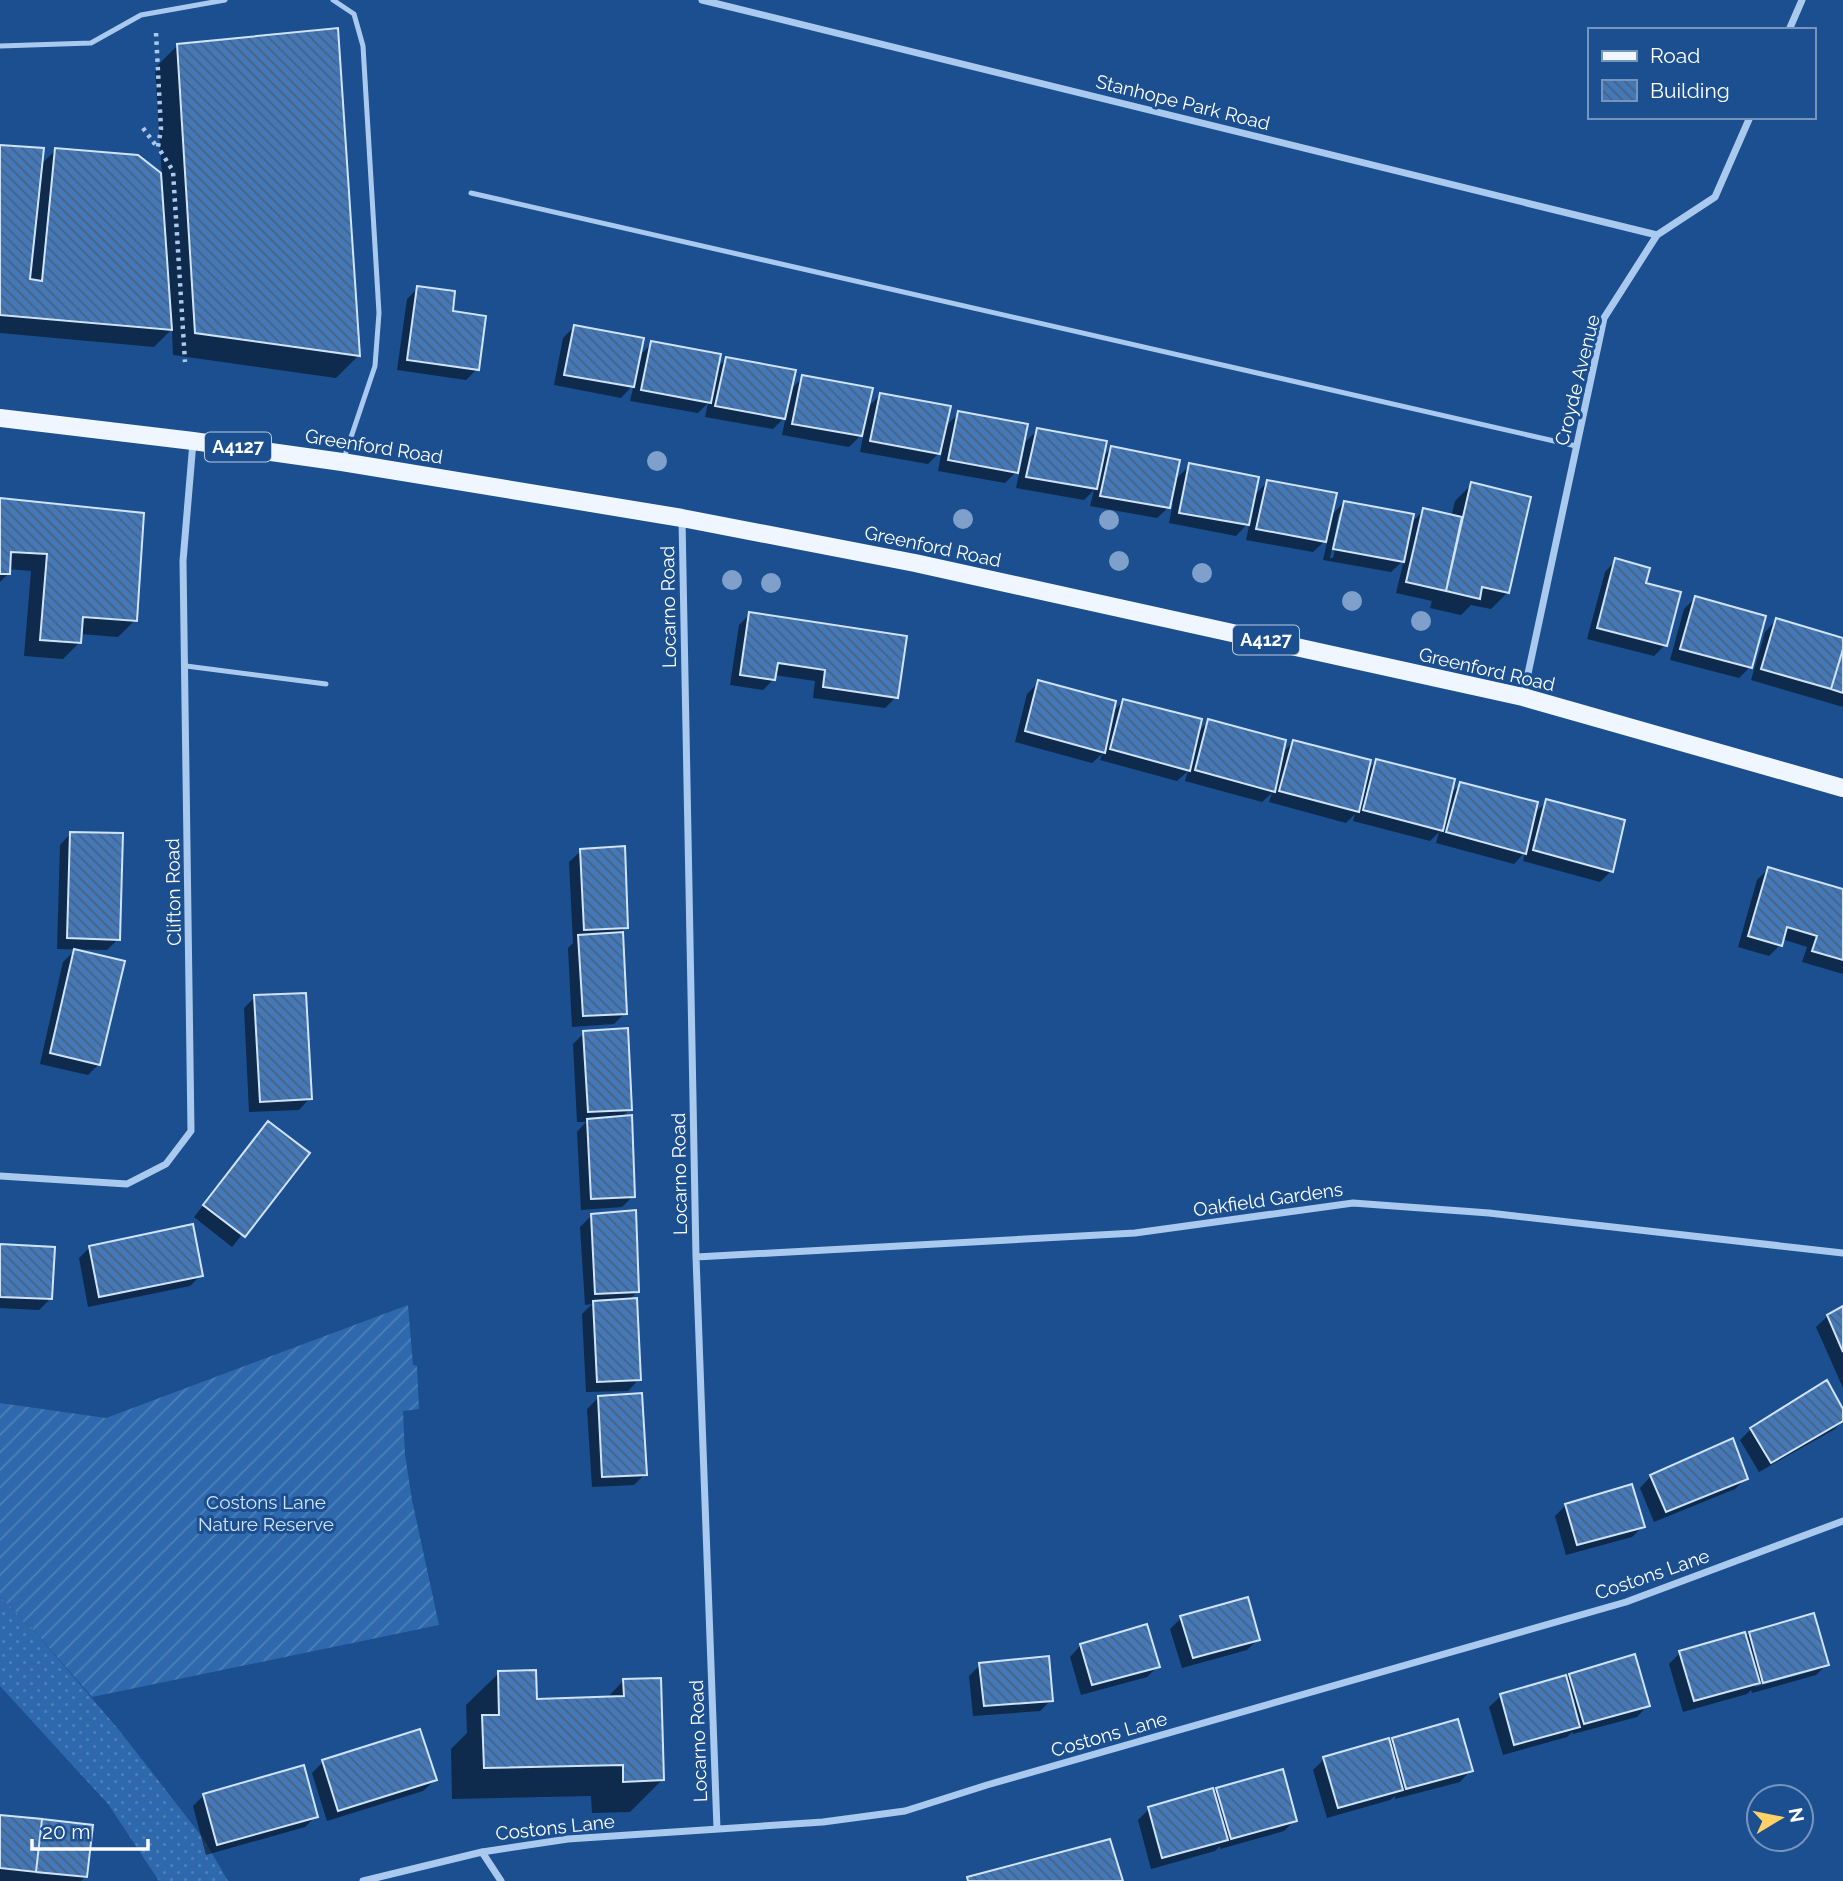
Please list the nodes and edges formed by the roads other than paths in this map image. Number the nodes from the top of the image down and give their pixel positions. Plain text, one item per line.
1 (225, 0) edge
2 (333, 0) edge
3 (702, 0) edge
4 (1802, 0) edge
5 (1790, 28) edge
6 (0, 46) edge
7 (1749, 119) edge
8 (471, 193) dead end
9 (1657, 234) junction
10 (0, 418) edge
11 (193, 441) junction
12 (1576, 446) junction
13 (342, 462) junction
14 (682, 518) junction
15 (186, 667) junction
16 (326, 684) dead end
17 (1523, 697) junction
18 (1843, 788) edge
19 (0, 1176) edge
20 (1843, 1253) edge
21 (696, 1257) junction
22 (1843, 1521) edge
23 (717, 1829) junction
24 (482, 1852) junction
25 (363, 1881) edge
26 (501, 1881) edge

1 - 6 lane
2 - 13 lane
3 - 9 street, Stanhope Park Road
4 - 5 street
7 - 9 street, Croyde Avenue
8 - 12 lane
9 - 12 street, Croyde Avenue
10 - 11 main road, Greenford Road / A4127
11 - 13 main road, Greenford Road / A4127
11 - 15 street, Clifton Road
12 - 17 street, Croyde Avenue
13 - 14 main road, Greenford Road / A4127
14 - 17 main road, Greenford Road / A4127
14 - 21 street, Locarno Road
15 - 16 lane
15 - 19 street, Clifton Road
17 - 18 main road, Greenford Road / A4127
20 - 21 street, Oakfield Gardens
21 - 23 street, Locarno Road
22 - 23 street, Costons Lane
23 - 24 street, Costons Lane
24 - 25 street, Costons Lane
24 - 26 street

